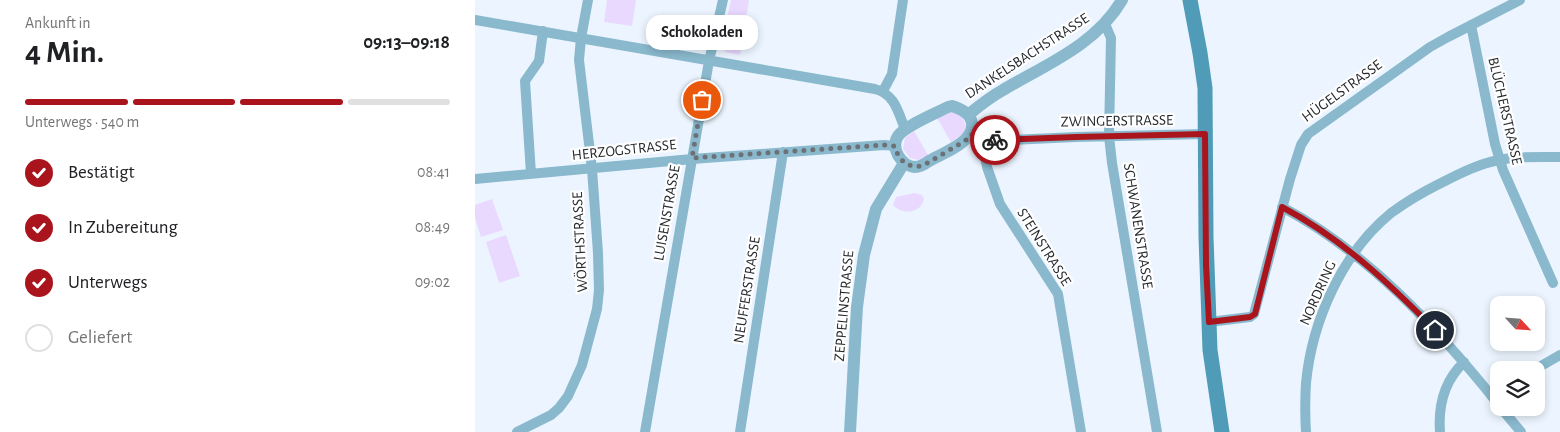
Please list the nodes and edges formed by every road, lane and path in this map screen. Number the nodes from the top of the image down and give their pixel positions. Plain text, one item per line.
1 (588, 0) edge
2 (723, 0) edge
3 (903, 0) edge
4 (1122, 0) edge
5 (1190, 0) edge
6 (1520, 0) edge
7 (475, 20) edge
8 (1105, 24) junction
9 (1471, 25) junction
10 (543, 31) junction
11 (581, 38) junction
12 (709, 61) junction
13 (883, 91) junction
14 (968, 115) junction
15 (905, 130) junction
16 (971, 134) junction
17 (1205, 134) junction
18 (1109, 136) junction
19 (985, 140) junction
20 (895, 146) junction
21 (783, 152) junction
22 (1560, 157) edge
23 (692, 158) junction
24 (1500, 160) junction
25 (904, 162) junction
26 (591, 169) junction
27 (531, 174) junction
28 (475, 179) edge
29 (1282, 207) junction
30 (1353, 254) junction
31 (1553, 283) dead end
32 (1209, 322) junction
33 (1560, 355) edge
34 (1464, 362) junction
35 (1545, 364) edge
36 (1490, 392) edge
37 (1509, 416) edge
38 (517, 432) edge
39 (645, 432) edge
40 (740, 432) edge
41 (850, 432) edge
42 (1081, 432) edge
43 (1157, 432) edge
44 (1222, 432) edge
45 (1306, 432) edge
46 (1440, 432) edge
47 (1521, 432) edge

1 - 11 street, WÖRTHSTRASSE
2 - 12 street, LUISENSTRASSE
3 - 13 street
4 - 8 street, DANKELSBACHSTRASSE
5 - 17 main road
6 - 9 street, HÜGELSTRASSE
7 - 10 street
8 - 14 street, DANKELSBACHSTRASSE
8 - 18 street, SCHWANENSTRASSE
9 - 24 street, BLÜCHERSTRASSE
9 - 29 street, HÜGELSTRASSE
10 - 11 street
10 - 27 street
11 - 12 street
11 - 26 street, WÖRTHSTRASSE
12 - 13 street
12 - 23 street, LUISENSTRASSE
13 - 15 street
14 - 15 street
14 - 16 street
15 - 20 street
16 - 19 street, ZWINGERSTRASSE
16 - 25 street
17 - 18 street, ZWINGERSTRASSE
17 - 32 main road
18 - 19 street, ZWINGERSTRASSE
18 - 43 street, SCHWANENSTRASSE
19 - 42 street, STEINSTRASSE
20 - 21 street, HERZOGSTRASSE
20 - 25 street
21 - 23 street, HERZOGSTRASSE
21 - 40 street, NEUFFERSTRASSE
22 - 24 street, NORDRING
23 - 26 street, HERZOGSTRASSE
23 - 39 street, LUISENSTRASSE
24 - 30 street, NORDRING
24 - 31 street, BLÜCHERSTRASSE
25 - 41 street, ZEPPELINSTRASSE
26 - 27 street, HERZOGSTRASSE
26 - 38 street, WÖRTHSTRASSE
27 - 28 street, HERZOGSTRASSE
29 - 30 street
29 - 32 street, HÜGELSTRASSE
30 - 34 street
30 - 45 street, NORDRING
32 - 44 main road
33 - 35 street
34 - 36 street
34 - 46 street
37 - 47 street

